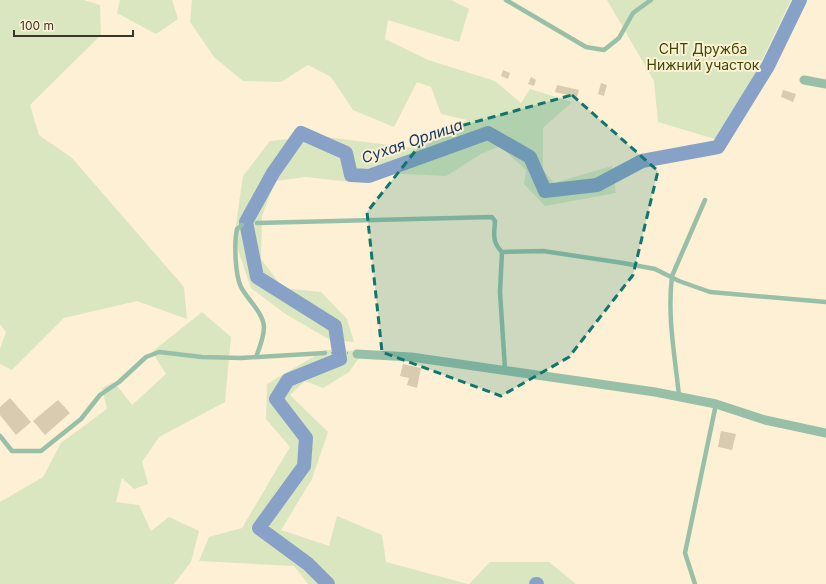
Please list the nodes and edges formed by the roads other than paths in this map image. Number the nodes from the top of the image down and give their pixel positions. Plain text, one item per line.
1 (506, 0) edge
2 (651, 0) edge
3 (804, 80) dead end
4 (826, 84) edge
5 (705, 200) dead end
6 (258, 223) dead end
7 (242, 226) dead end
8 (502, 252) junction
9 (672, 276) junction
10 (826, 302) edge
11 (325, 353) road end
12 (357, 354) road end
13 (256, 357) junction
14 (504, 369) junction
15 (680, 396) junction
16 (716, 404) junction
17 (826, 433) edge
18 (0, 436) edge
19 (695, 584) edge

1 - 2 lane
3 - 4 street
5 - 9 lane
6 - 8 lane
7 - 13 lane
8 - 9 lane
8 - 14 lane
9 - 10 lane
9 - 15 lane
11 - 13 lane
12 - 14 street
13 - 18 lane
14 - 15 street
15 - 16 street
16 - 17 street
16 - 19 lane

